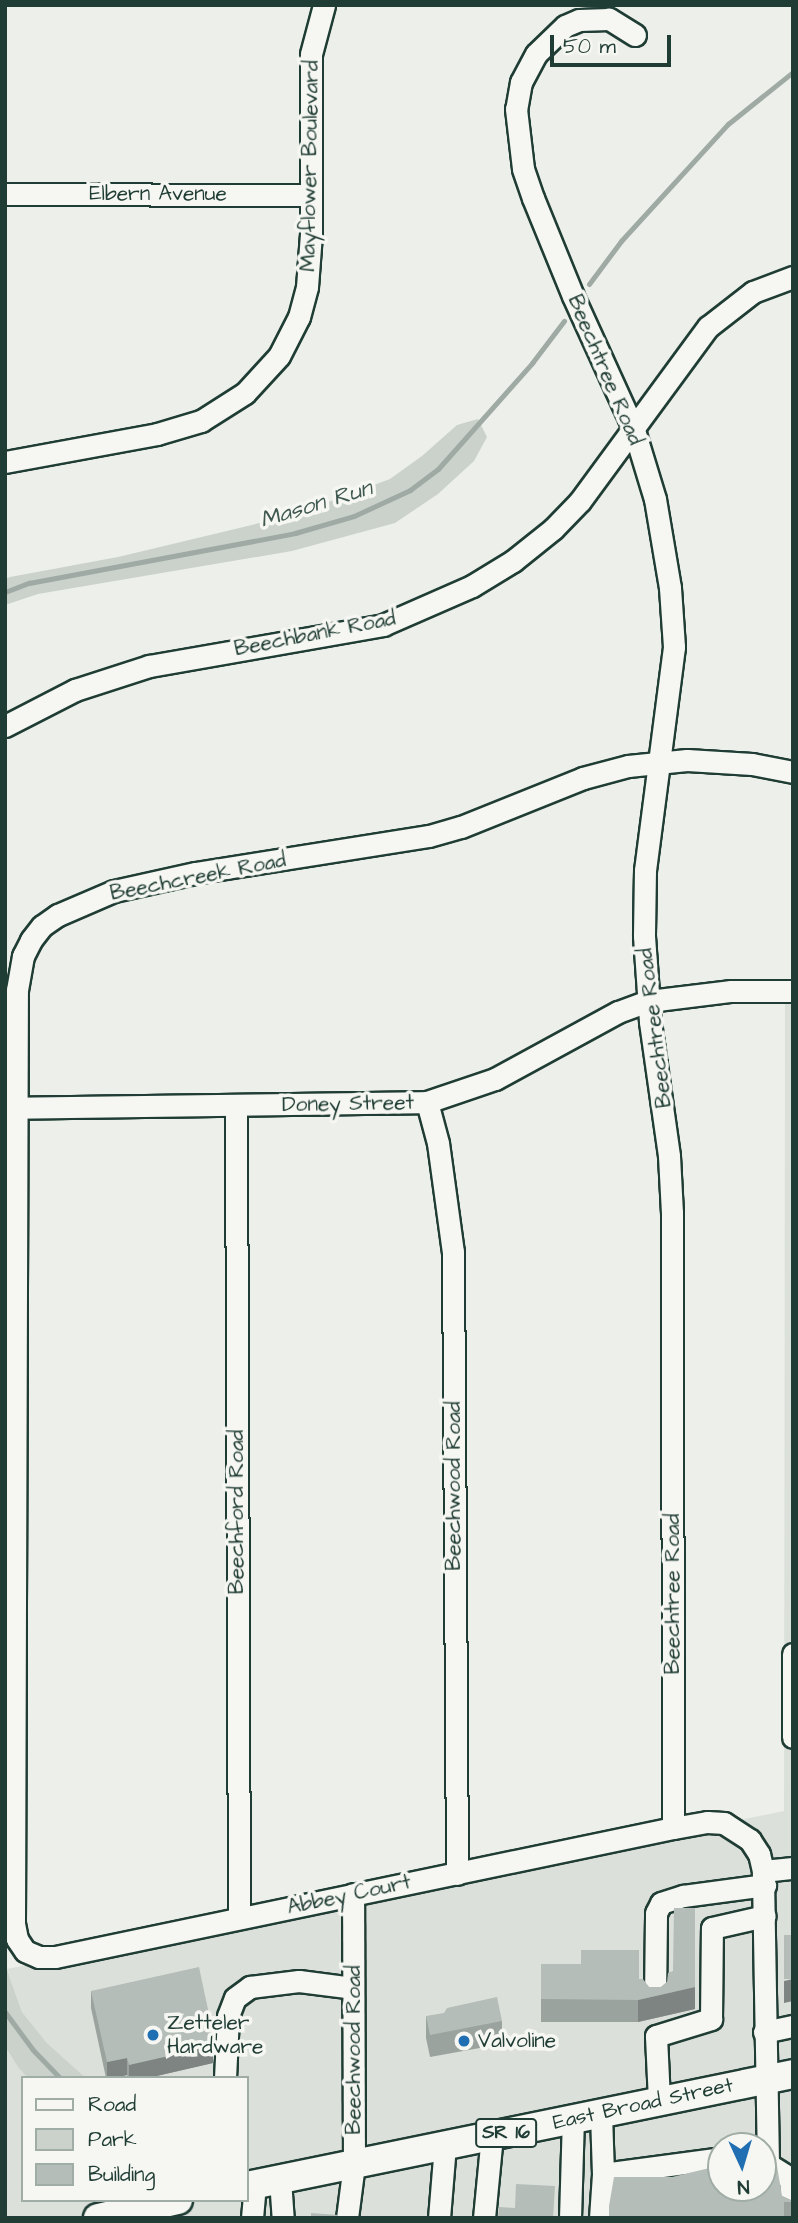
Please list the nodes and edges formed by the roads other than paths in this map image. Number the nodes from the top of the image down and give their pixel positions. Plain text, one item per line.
1 (324, 5) edge
2 (635, 35) dead end
3 (5, 194) edge
4 (311, 195) junction
5 (793, 278) edge
6 (634, 430) junction
7 (5, 462) edge
8 (5, 726) edge
9 (658, 761) junction
10 (793, 772) edge
11 (793, 991) edge
12 (649, 1000) junction
13 (427, 1102) junction
14 (236, 1106) junction
15 (11, 1108) edge
16 (10, 1535) edge
17 (10, 1638) edge
18 (793, 1654) edge
19 (793, 1737) edge
20 (10, 1764) edge
21 (673, 1828) junction
22 (793, 1868) edge
23 (457, 1874) junction
24 (764, 1878) junction
25 (353, 1894) junction
26 (765, 1916) junction
27 (239, 1918) junction
28 (25, 1951) joint
29 (353, 1989) junction
30 (656, 2018) junction
31 (793, 2026) edge
32 (764, 2032) junction
33 (793, 2074) edge
34 (225, 2076) edge
35 (765, 2079) junction
36 (659, 2101) junction
37 (601, 2113) junction
38 (573, 2119) junction
39 (765, 2132) edge
40 (492, 2135) junction
41 (445, 2145) junction
42 (707, 2160) edge
43 (354, 2164) junction
44 (777, 2170) edge
45 (603, 2174) junction
46 (261, 2183) edge
47 (168, 2207) edge
48 (792, 2209) edge
49 (111, 2216) edge
50 (346, 2217) edge
51 (252, 2218) edge
52 (284, 2218) edge
53 (439, 2218) edge
54 (484, 2218) edge
55 (569, 2218) edge
56 (600, 2218) edge

1 - 4 street, Mayflower Boulevard
2 - 6 street, Beechtree Road
3 - 4 street, Elbern Avenue
4 - 7 street, Mayflower Boulevard
5 - 6 street, Beechbank Road
6 - 8 street, Beechbank Road
6 - 9 street, Beechtree Road
9 - 10 street, Beechcreek Road
9 - 12 street, Beechtree Road
9 - 15 street, Beechcreek Road
11 - 12 street, Doney Street
12 - 13 street, Doney Street
12 - 21 street, Beechtree Road
13 - 14 street, Doney Street
13 - 23 street, Beechwood Road
14 - 15 street, Doney Street
14 - 27 street, Beechford Road
15 - 16 street, Beechcreek Road
16 - 17 street, Beechcreek Road
17 - 20 street, Beechcreek Road
18 - 19 street
20 - 28 street, Beechcreek Road
21 - 23 street, Abbey Court
21 - 24 street
22 - 24 street
23 - 25 street, Abbey Court
24 - 26 street
24 - 30 street
25 - 27 street, Abbey Court
25 - 29 street, Beechwood Road
26 - 30 street
26 - 32 street
27 - 28 street, Abbey Court
29 - 34 street
29 - 43 street, Beechwood Road
30 - 36 street
31 - 32 street
32 - 35 street
33 - 35 main road, East Broad Street / SR 16
35 - 36 main road, East Broad Street / SR 16
35 - 39 street
36 - 37 main road, East Broad Street / SR 16
37 - 38 main road, East Broad Street / SR 16
37 - 45 street
38 - 40 main road, East Broad Street / SR 16
38 - 55 street
40 - 41 main road, East Broad Street / SR 16
40 - 54 street
41 - 43 main road, East Broad Street / SR 16
41 - 53 street
42 - 45 street
43 - 46 main road, East Broad Street / SR 16
43 - 50 street, Beechwood Road
44 - 48 street
45 - 56 street
46 - 51 street
46 - 52 street
47 - 49 main road

